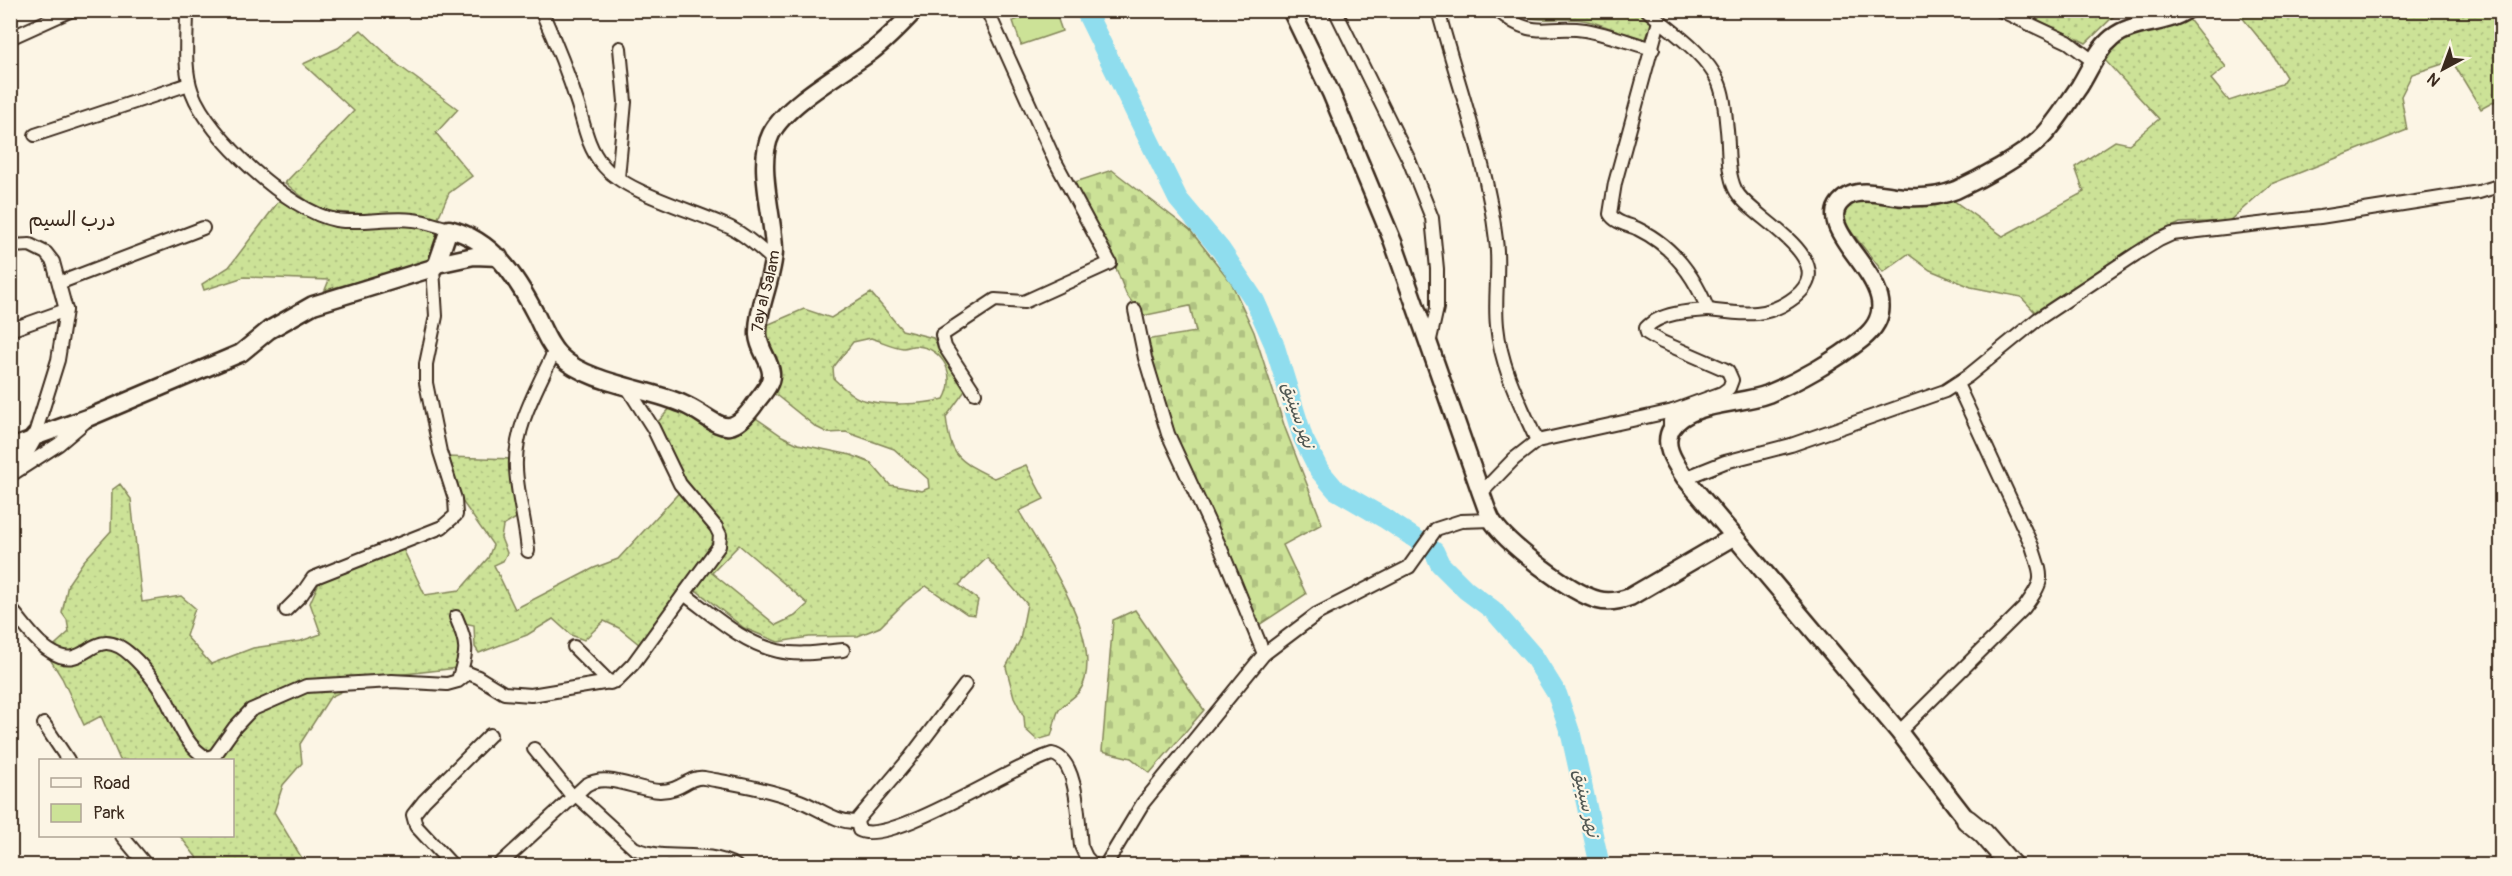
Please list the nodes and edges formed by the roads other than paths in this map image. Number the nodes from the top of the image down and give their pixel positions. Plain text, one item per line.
1 (72, 10) edge
2 (187, 10) edge
3 (541, 10) edge
4 (915, 10) edge
5 (987, 10) edge
6 (1291, 10) edge
7 (1335, 10) edge
8 (1438, 10) edge
9 (1497, 10) edge
10 (1647, 10) edge
11 (2000, 10) edge
12 (2187, 10) edge
13 (1659, 21) junction
14 (10, 38) edge
15 (620, 48) dead end
16 (1653, 49) junction
17 (2093, 61) junction
18 (189, 84) junction
19 (35, 135) dead end
20 (618, 178) junction
21 (2502, 185) edge
22 (203, 228) dead end
23 (449, 229) junction
24 (10, 246) edge
25 (499, 257) junction
26 (773, 260) junction
27 (435, 266) junction
28 (59, 283) junction
29 (66, 310) junction
30 (1135, 310) dead end
31 (1708, 310) junction
32 (10, 330) edge
33 (1429, 344) junction
34 (555, 350) junction
35 (1957, 384) junction
36 (627, 387) junction
37 (975, 393) dead end
38 (1673, 411) junction
39 (90, 417) junction
40 (1671, 431) junction
41 (34, 437) junction
42 (1537, 441) junction
43 (10, 446) edge
44 (10, 474) edge
45 (1685, 478) junction
46 (1481, 493) junction
47 (1492, 520) junction
48 (1733, 537) junction
49 (528, 551) dead end
50 (684, 594) junction
51 (10, 608) edge
52 (286, 610) dead end
53 (456, 617) dead end
54 (574, 647) dead end
55 (843, 650) dead end
56 (1264, 654) junction
57 (458, 681) junction
58 (610, 683) junction
59 (965, 685) dead end
60 (44, 724) dead end
61 (1899, 732) junction
62 (490, 735) dead end
63 (534, 750) dead end
64 (67, 759) edge
65 (574, 796) junction
66 (1967, 820) junction
67 (857, 822) junction
68 (123, 837) edge
69 (147, 866) edge
70 (453, 866) edge
71 (498, 866) edge
72 (736, 866) edge
73 (1094, 866) edge
74 (1105, 866) edge
75 (1996, 866) edge
76 (2012, 866) edge

1 - 14 street
2 - 18 street
3 - 20 street
4 - 26 street, 7ay al Salam
5 - 37 street
6 - 33 street
7 - 33 street
8 - 42 street
9 - 16 street
10 - 13 street
11 - 17 street
12 - 17 street
13 - 16 street
13 - 31 street
15 - 20 street
16 - 31 street
17 - 40 street
18 - 19 street
18 - 23 street
20 - 26 street
21 - 35 street
22 - 28 street
23 - 25 street, 7ay al Salam
23 - 27 street
24 - 28 street
25 - 27 street
25 - 34 street, 7ay al Salam
26 - 36 street, 7ay al Salam
27 - 39 street
27 - 52 street
28 - 29 street
29 - 32 street
29 - 41 street
30 - 56 street
31 - 38 street
33 - 46 street
34 - 36 street, 7ay al Salam
34 - 49 street
35 - 45 street
35 - 61 street
36 - 50 street
38 - 40 street
38 - 42 street
39 - 41 street
39 - 44 street
40 - 45 street
41 - 43 street
41 - 44 street
42 - 46 street
45 - 48 street
46 - 47 street
47 - 48 street
47 - 56 street
48 - 61 street
50 - 55 street
50 - 58 street
51 - 57 street
53 - 57 street
54 - 58 street
56 - 74 street
57 - 58 street
59 - 67 street
60 - 64 street
61 - 66 street
62 - 70 street
63 - 65 street
65 - 67 street
65 - 71 street
65 - 72 street
66 - 75 main road
66 - 76 main road
67 - 73 street
68 - 69 street

